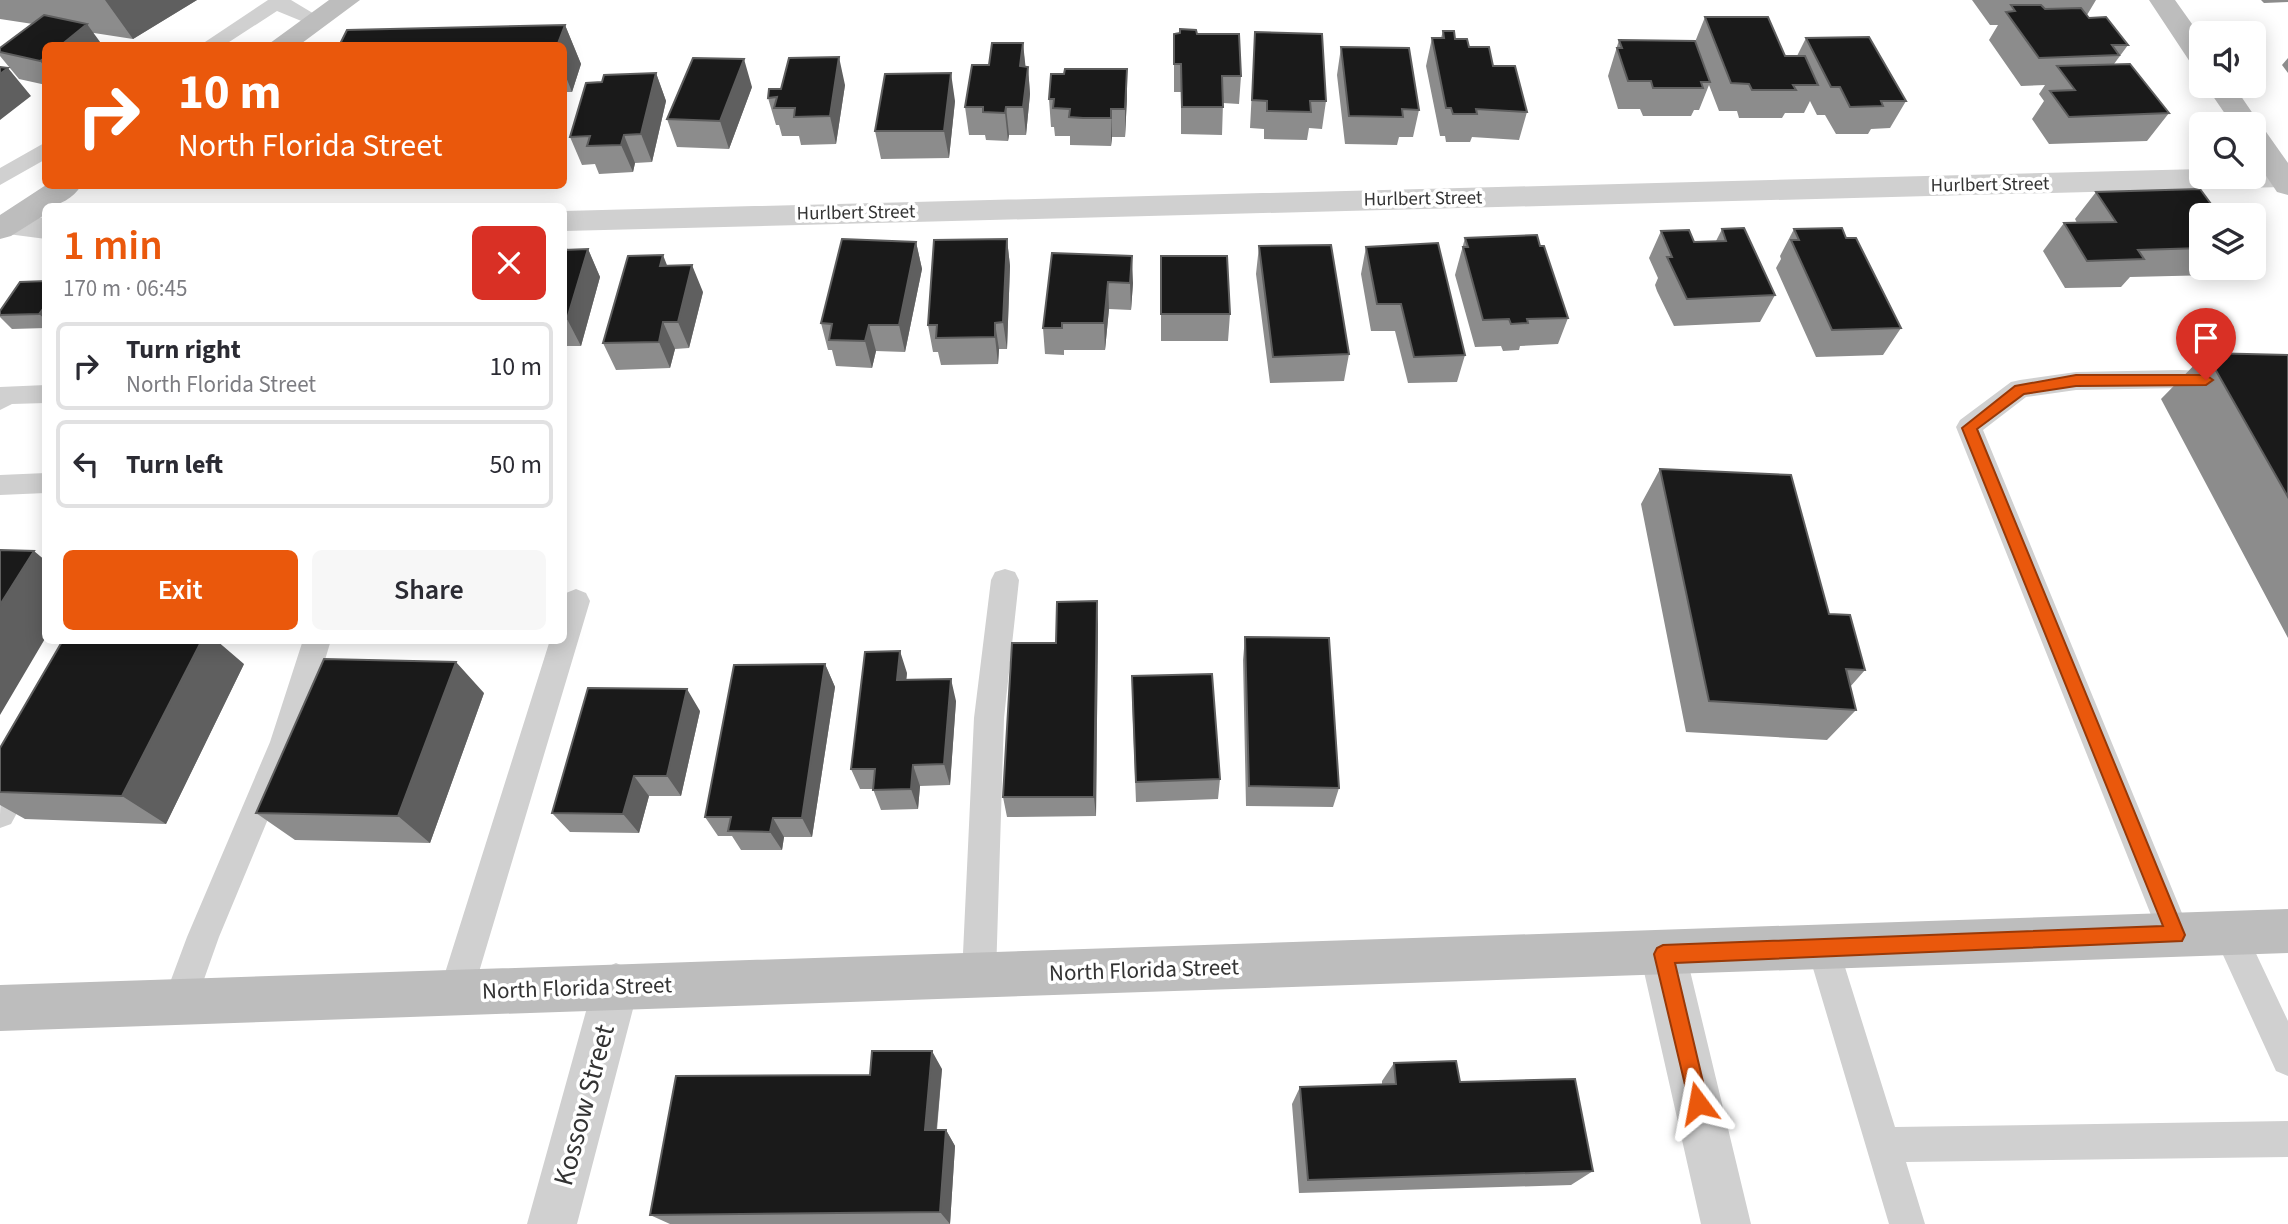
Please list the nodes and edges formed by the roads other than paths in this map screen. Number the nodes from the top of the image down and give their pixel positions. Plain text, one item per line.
1 (347, 0) edge
2 (2162, 0) edge
3 (279, 2) edge
4 (316, 21) junction
5 (2189, 40) edge
6 (215, 42) edge
7 (285, 42) edge
8 (42, 152) edge
9 (2266, 153) edge
10 (0, 178) edge
11 (2285, 181) edge
12 (61, 189) edge
13 (567, 221) edge
14 (2, 225) edge
15 (42, 229) edge
16 (2288, 383) edge
17 (42, 394) edge
18 (0, 401) edge
19 (42, 483) edge
20 (0, 485) edge
21 (1005, 580) dead end
22 (576, 601) dead end
23 (567, 630) edge
24 (316, 644) edge
25 (563, 644) edge
26 (39, 745) edge
27 (0, 814) edge
28 (2288, 931) edge
29 (2229, 933) junction
30 (2175, 935) junction
31 (1823, 948) junction
32 (1663, 954) junction
33 (979, 975) junction
34 (616, 986) junction
35 (456, 992) junction
36 (179, 1004) junction
37 (0, 1008) edge
38 (2288, 1059) edge
39 (2288, 1139) edge
40 (1882, 1145) junction
41 (552, 1224) edge
42 (1726, 1224) edge
43 (1907, 1224) edge

1 - 4 street
2 - 5 street
3 - 4 lane
3 - 6 lane
4 - 7 street
8 - 10 lane
9 - 11 street
11 - 13 street, Hurlbert Street
12 - 14 street
14 - 15 street
16 - 30 lane
17 - 18 lane
19 - 20 lane
21 - 33 lane
22 - 23 lane
24 - 36 lane
25 - 35 lane
26 - 27 lane
28 - 29 street, North Florida Street
29 - 30 street, North Florida Street
29 - 38 lane
30 - 31 street, North Florida Street
31 - 32 street, North Florida Street
31 - 40 lane
32 - 33 street, North Florida Street
32 - 42 street
33 - 34 street, North Florida Street
34 - 35 street, North Florida Street
34 - 41 street, Kossow Street
35 - 36 street, North Florida Street
36 - 37 street, North Florida Street
39 - 40 lane
40 - 43 lane

